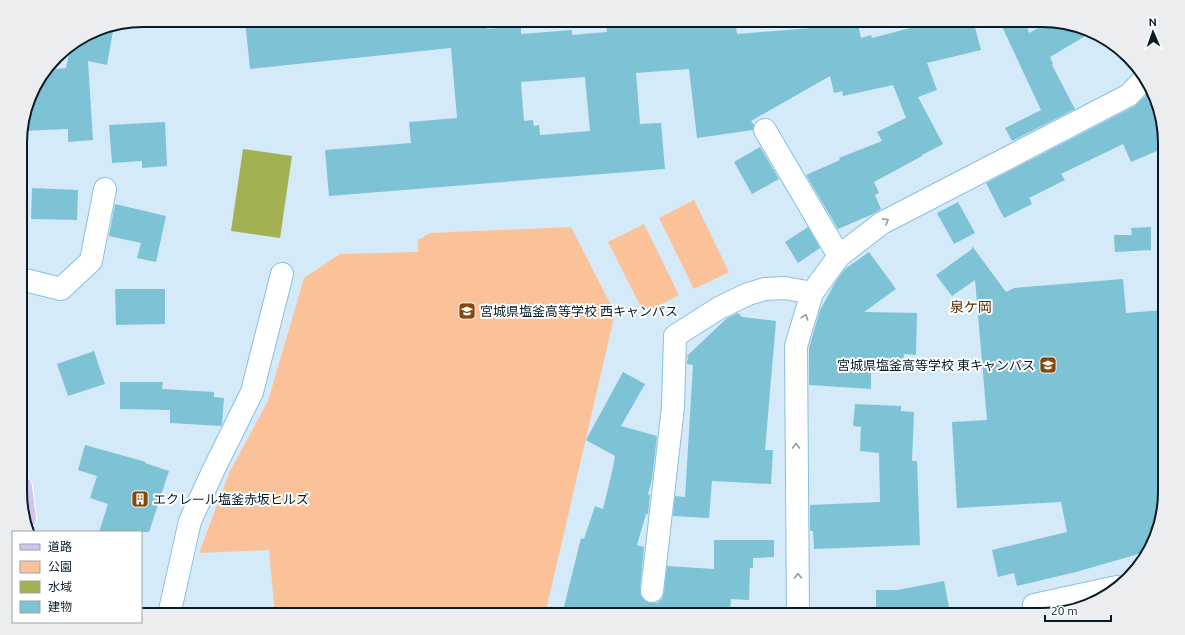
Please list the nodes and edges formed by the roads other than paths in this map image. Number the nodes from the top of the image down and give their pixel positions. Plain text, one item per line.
1 (1141, 83) edge
2 (766, 130) dead end
3 (105, 189) dead end
4 (839, 256) junction
5 (282, 274) dead end
6 (27, 280) edge
7 (812, 293) junction
8 (1102, 590) edge
9 (652, 591) dead end
10 (1034, 606) dead end
11 (171, 608) edge
12 (798, 608) edge

4 -> 1 street
2 - 4 street
3 - 6 street
4 - 7 street
5 - 11 street
7 - 9 street
12 -> 7 street
8 - 10 street

